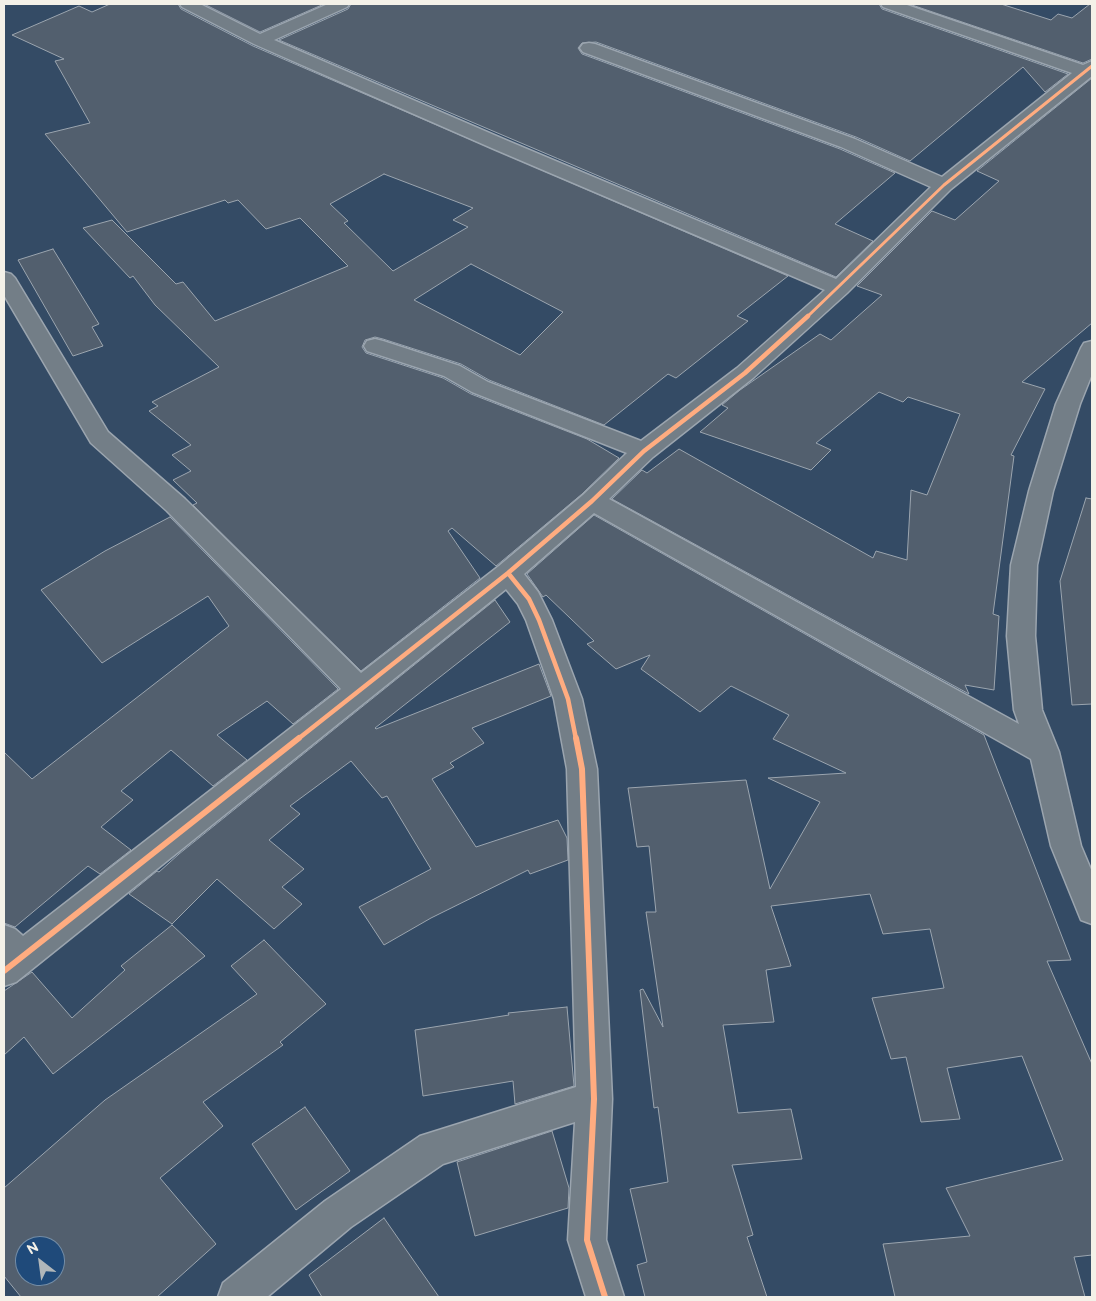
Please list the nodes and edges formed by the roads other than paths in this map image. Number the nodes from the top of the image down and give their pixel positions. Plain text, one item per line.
1 (188, 4) edge
2 (341, 4) edge
3 (889, 4) edge
4 (260, 40) junction
5 (589, 48) dead end
6 (1089, 69) edge
7 (944, 185) junction
8 (4, 278) edge
9 (839, 288) junction
10 (376, 346) dead end
11 (1092, 348) edge
12 (644, 450) junction
13 (592, 501) junction
14 (508, 573) junction
15 (360, 690) junction
16 (1044, 752) junction
17 (1092, 910) edge
18 (10, 955) edge
19 (594, 1099) junction
20 (237, 1297) edge
21 (605, 1297) edge

1 - 4 street
2 - 4 street
3 - 6 street
4 - 9 street
5 - 7 street
6 - 7 street
7 - 9 street
8 - 15 street
9 - 12 street
10 - 12 street
11 - 16 street
12 - 13 street
13 - 14 street
13 - 16 street
14 - 15 street
14 - 19 street
15 - 18 street
16 - 17 street
19 - 20 street
19 - 21 street

